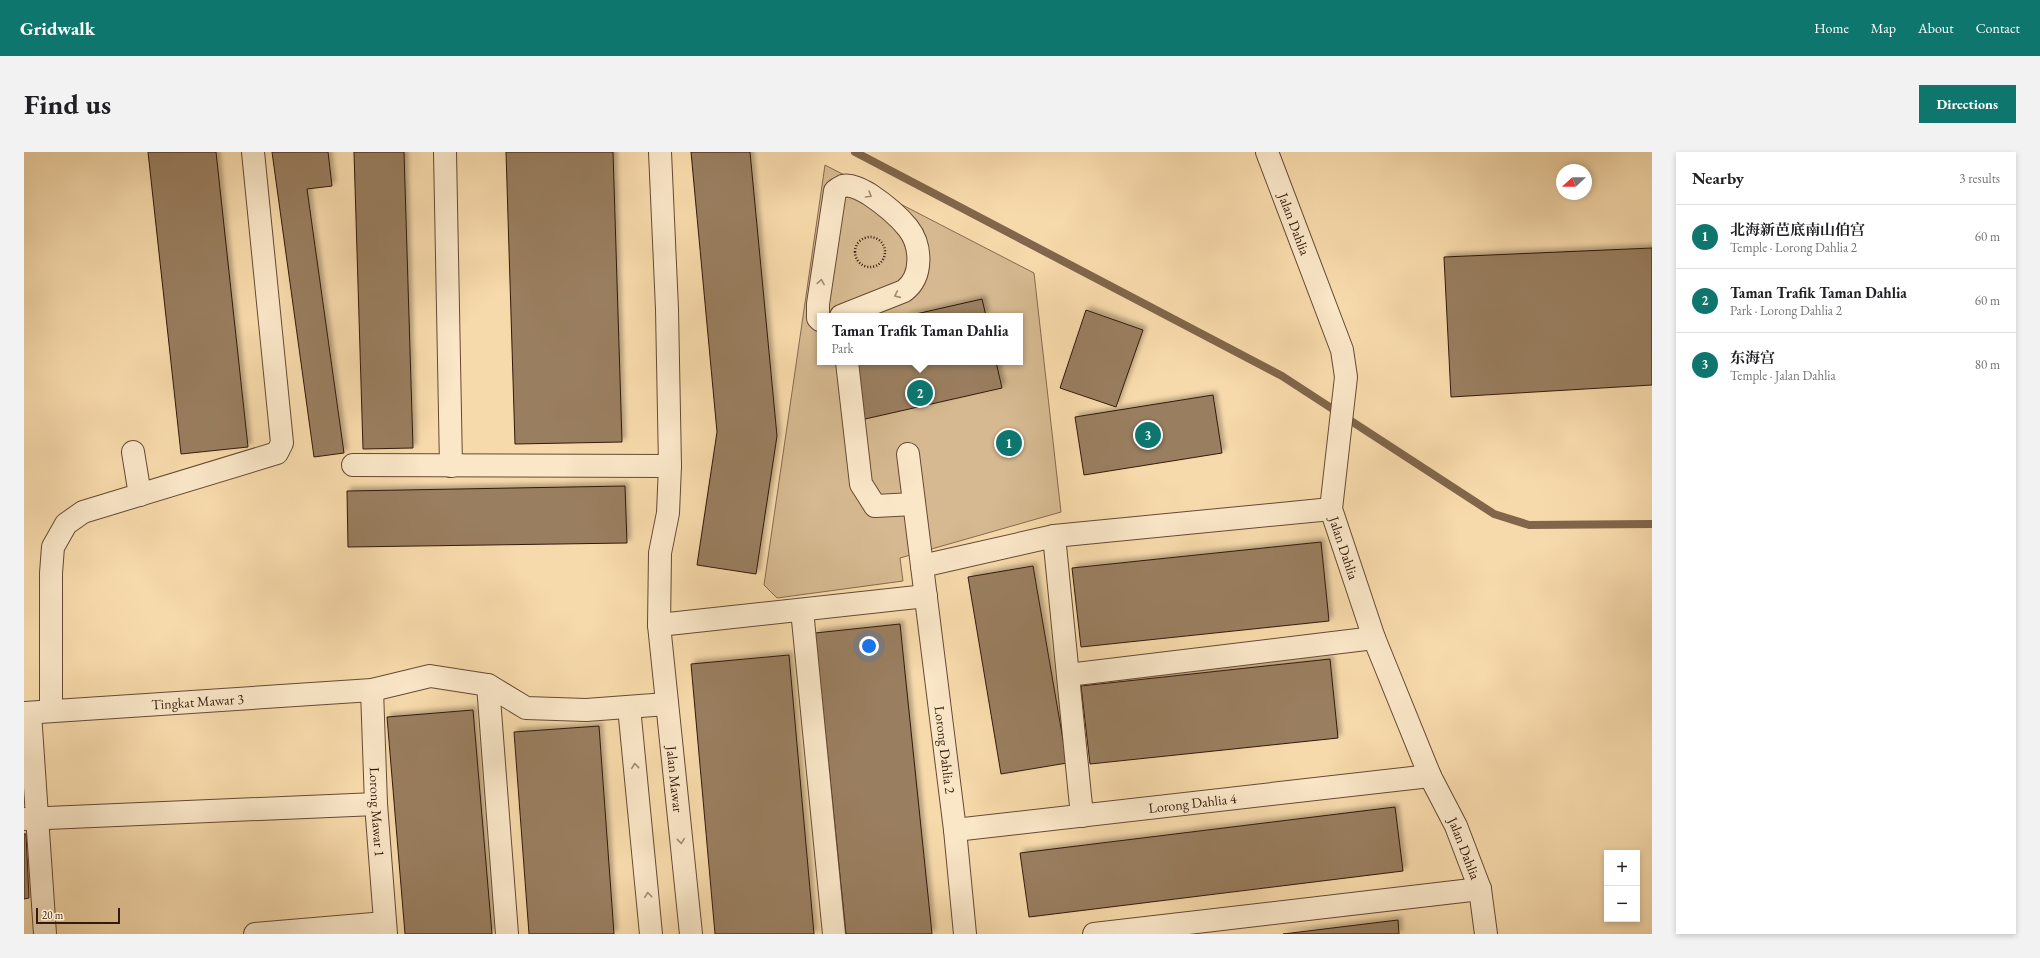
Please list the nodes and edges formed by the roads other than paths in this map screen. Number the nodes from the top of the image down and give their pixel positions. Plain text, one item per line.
1 (253, 152) edge
2 (445, 152) edge
3 (660, 152) edge
4 (1267, 152) edge
5 (818, 313) edge
6 (849, 313) edge
7 (847, 365) edge
8 (132, 452) dead end
9 (908, 454) dead end
10 (353, 465) dead end
11 (451, 466) junction
12 (670, 466) junction
13 (140, 495) junction
14 (914, 504) junction
15 (1331, 509) junction
16 (1054, 536) junction
17 (922, 566) junction
18 (926, 596) junction
19 (802, 610) junction
20 (659, 625) junction
21 (1374, 638) junction
22 (1068, 675) junction
23 (488, 685) junction
24 (372, 690) junction
25 (667, 704) junction
26 (629, 707) junction
27 (35, 712) edge
28 (1430, 776) junction
29 (376, 804) junction
30 (1082, 816) junction
31 (31, 818) edge
32 (955, 830) junction
33 (1480, 889) junction
34 (386, 929) edge
35 (45, 934) edge
36 (255, 934) edge
37 (507, 934) edge
38 (651, 934) edge
39 (691, 934) edge
40 (834, 934) edge
41 (965, 934) edge
42 (1094, 934) edge
43 (1486, 934) edge

1 - 13 street
2 - 11 street
3 - 12 street, Jalan Mawar
4 - 15 street, Jalan Dahlia
5 -> 6 street
7 - 14 street
8 - 13 street
9 - 14 street, Lorong Dahlia 2
10 - 11 street
11 - 12 street
12 - 20 street, Jalan Mawar
13 - 27 street
14 - 17 street, Lorong Dahlia 2
15 - 16 street
15 - 21 street, Jalan Dahlia
16 - 17 street
16 - 22 street
17 - 18 street, Lorong Dahlia 2
18 - 19 street
18 - 32 street, Lorong Dahlia 2
19 - 20 street
19 - 40 street
20 - 25 street, Jalan Mawar
21 - 22 street
21 - 28 street, Jalan Dahlia
22 - 30 street
23 - 24 street, Tingkat Mawar 3
23 - 26 street
23 - 37 street
24 - 27 street, Tingkat Mawar 3
24 - 29 street, Lorong Mawar 1
25 - 26 street
25 -> 39 street, Jalan Mawar
38 -> 26 street
27 - 31 street
28 - 30 street, Lorong Dahlia 4
28 - 33 street, Jalan Dahlia
29 - 31 street
29 - 34 street, Lorong Mawar 1
30 - 32 street, Lorong Dahlia 4
31 - 35 street
32 - 41 street, Lorong Dahlia 2
33 - 42 street
33 - 43 street, Jalan Dahlia
34 - 36 street

